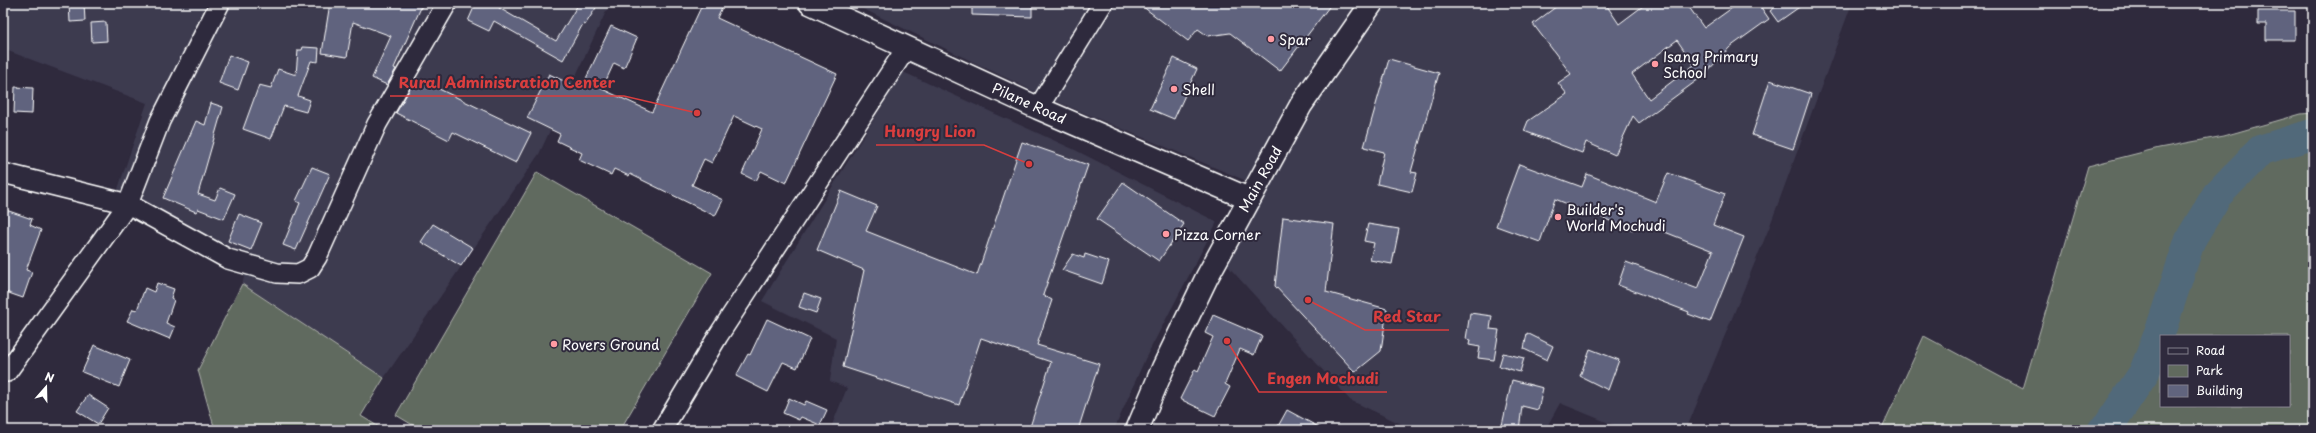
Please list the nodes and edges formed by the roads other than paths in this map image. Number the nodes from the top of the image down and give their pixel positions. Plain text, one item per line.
1 (220, 3) edge
2 (447, 3) edge
3 (810, 3) edge
4 (1103, 3) edge
5 (1372, 3) edge
6 (907, 47) junction
7 (1038, 108) junction
8 (3, 173) edge
9 (1249, 199) junction
10 (128, 204) junction
11 (4, 373) edge
12 (662, 430) edge
13 (1136, 430) edge

1 - 10 street
2 - 10 street
3 - 6 main road, Pilane Road
4 - 7 street
5 - 9 main road, Main Road
6 - 7 main road, Pilane Road
6 - 12 street
7 - 9 main road, Pilane Road
8 - 10 street
9 - 13 main road, Main Road
10 - 11 street

